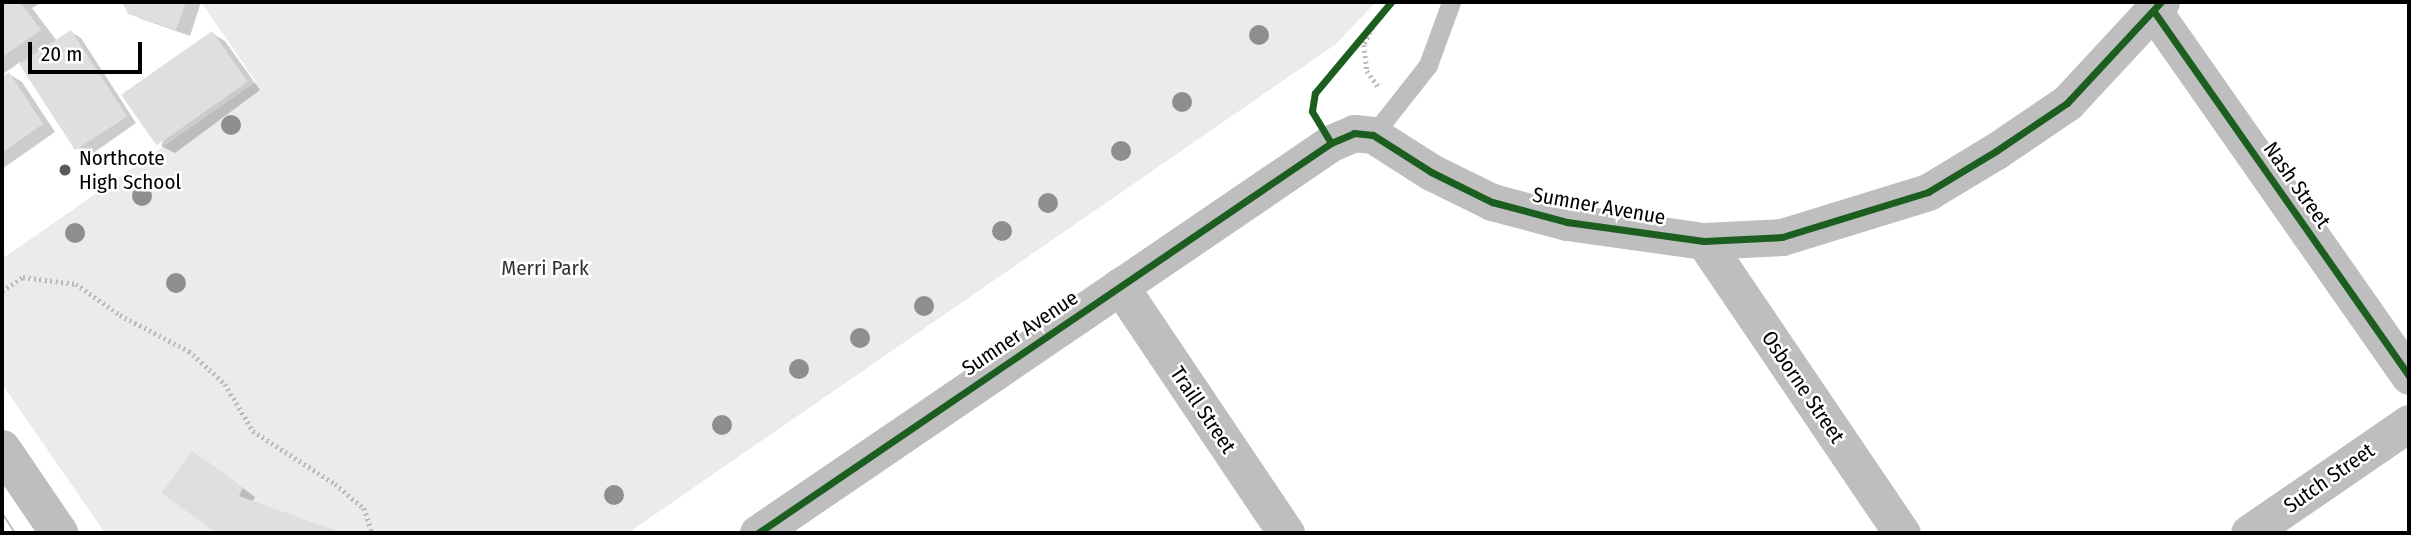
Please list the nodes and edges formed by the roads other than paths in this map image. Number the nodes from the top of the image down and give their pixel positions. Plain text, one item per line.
1 (1451, 2) edge
2 (2158, 8) edge
3 (1373, 135) junction
4 (1704, 241) junction
5 (1119, 286) junction
6 (2409, 376) edge
7 (2409, 423) edge
8 (2, 449) edge
9 (59, 533) edge
10 (758, 533) edge
11 (1286, 533) edge
12 (1902, 533) edge
13 (2249, 533) edge

1 - 3 lane
2 - 4 street, Sumner Avenue
2 - 6 street, Nash Street
3 - 4 street, Sumner Avenue
3 - 5 street, Sumner Avenue
4 - 12 street, Osborne Street
5 - 10 street, Sumner Avenue
5 - 11 street, Traill Street
7 - 13 street, Sutch Street
8 - 9 highway

